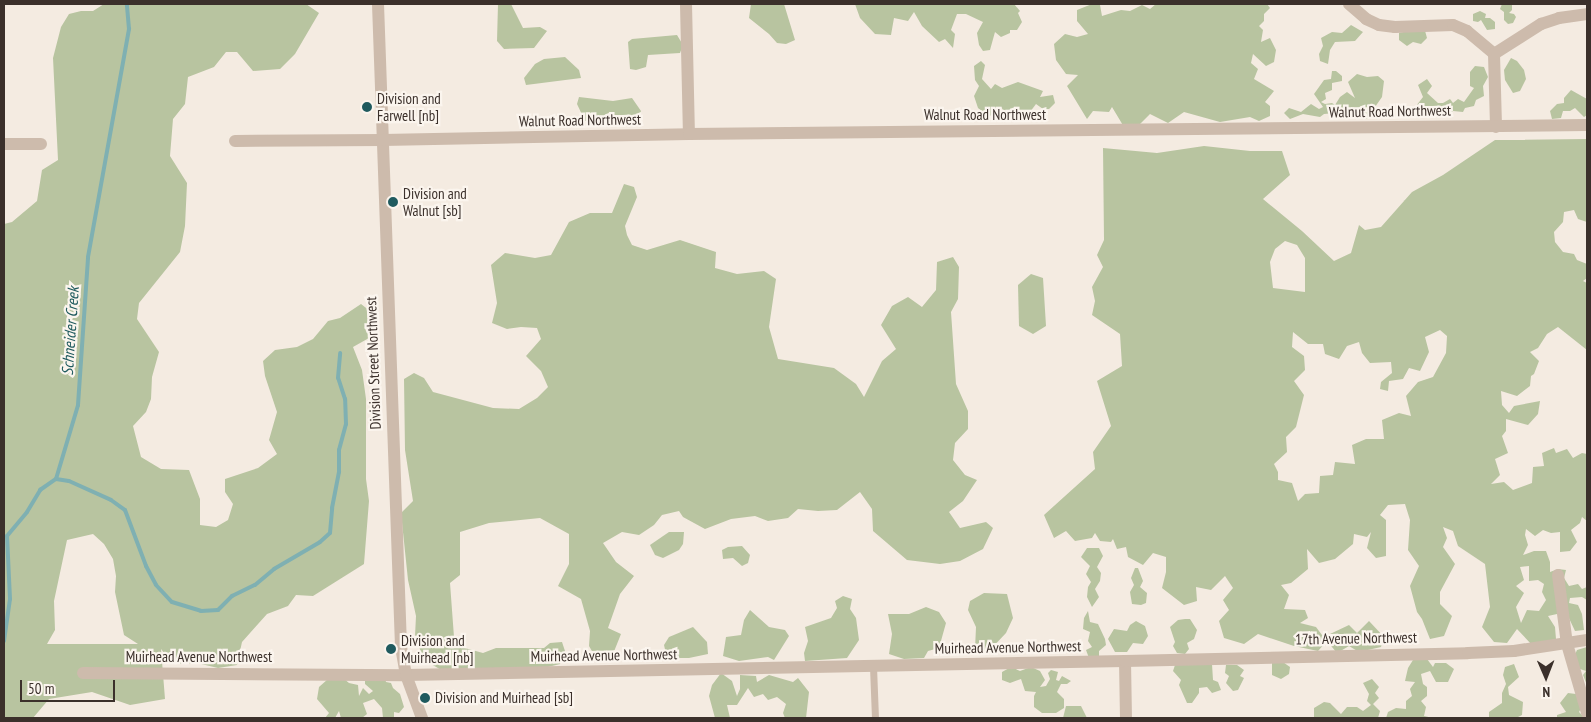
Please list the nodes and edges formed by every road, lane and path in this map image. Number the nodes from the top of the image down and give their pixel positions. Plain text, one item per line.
1 (378, 4) edge
2 (686, 4) edge
3 (1349, 4) edge
4 (1587, 14) edge
5 (1494, 54) junction
6 (1587, 125) edge
7 (1496, 127) junction
8 (689, 134) junction
9 (383, 140) junction
10 (235, 142) dead end
11 (4, 144) edge
12 (41, 144) dead end
13 (1558, 575) dead end
14 (1587, 640) edge
15 (1567, 644) junction
16 (1125, 661) junction
17 (873, 666) junction
18 (82, 673) dead end
19 (406, 675) junction
20 (1587, 713) edge
21 (422, 718) edge
22 (875, 718) edge
23 (1126, 718) edge

1 - 9 street, Division Street Northwest
2 - 8 street
3 - 5 street
4 - 5 street
5 - 7 street
6 - 7 street, Walnut Road Northwest
7 - 8 street, Walnut Road Northwest
8 - 9 street, Walnut Road Northwest
9 - 10 street, Walnut Road Northwest
9 - 19 street, Division Street Northwest
11 - 12 street
13 - 15 street
14 - 15 street, 17th Avenue Northwest
15 - 16 street, 17th Avenue Northwest
15 - 20 street
16 - 17 street, Muirhead Avenue Northwest
16 - 23 street
17 - 19 street, Muirhead Avenue Northwest
17 - 22 lane
18 - 19 street, Muirhead Avenue Northwest
19 - 21 street, Division Street Northwest

